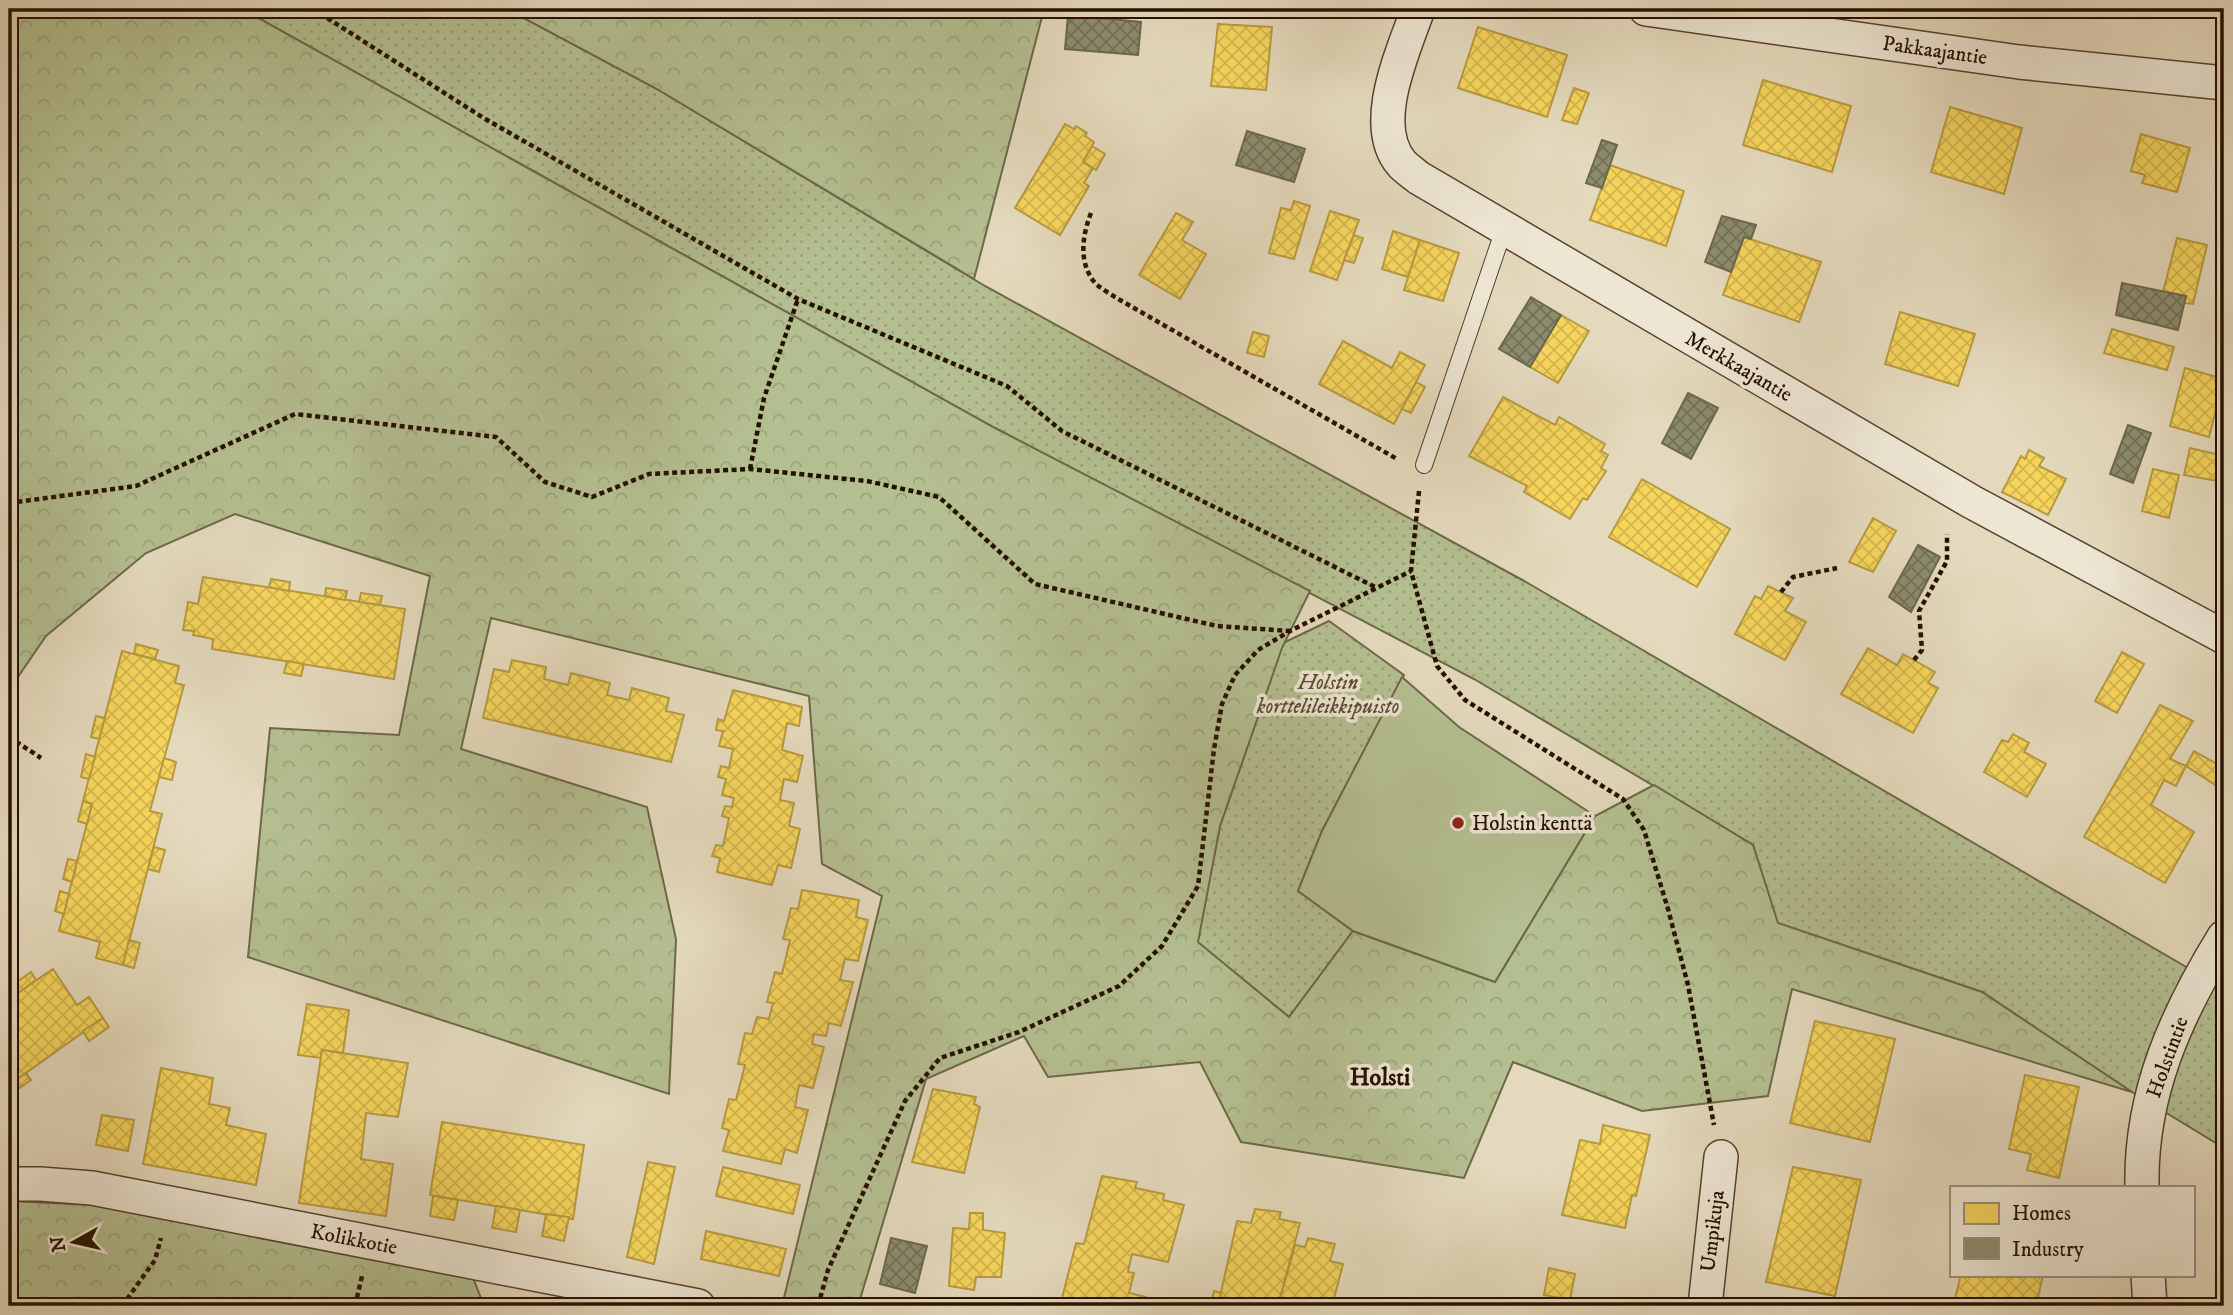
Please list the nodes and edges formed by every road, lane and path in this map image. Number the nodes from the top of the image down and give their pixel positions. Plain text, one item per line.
1 (313, 9) edge
2 (1418, 9) edge
3 (1646, 9) edge
4 (2224, 83) edge
5 (1091, 213) dead end
6 (1504, 229) junction
7 (798, 299) junction
8 (1424, 466) junction
9 (750, 469) junction
10 (9, 503) edge
11 (1947, 534) dead end
12 (1837, 568) dead end
13 (1411, 571) junction
14 (1377, 588) junction
15 (1781, 592) dead end
16 (1290, 631) junction
17 (2224, 637) edge
18 (1914, 660) dead end
19 (9, 737) edge
20 (41, 758) dead end
21 (2224, 937) edge
22 (1721, 1157) joint
23 (9, 1184) edge
24 (2142, 1186) edge
25 (169, 1203) junction
26 (2148, 1276) edge
27 (122, 1306) edge
28 (698, 1306) edge
29 (818, 1306) edge
30 (1705, 1306) edge
31 (2150, 1306) edge

1 - 7 path
2 - 6 street, Merkkaajantie
3 - 4 street, Pakkaajantie
5 - 8 path
6 - 8 lane
6 - 17 street, Merkkaajantie
7 - 9 path
7 - 14 path
8 - 13 path
9 - 10 path
9 - 16 path
11 - 18 path
12 - 15 path
13 - 14 path
13 - 22 path
14 - 16 path
16 - 29 path
19 - 20 path
21 - 24 street, Holstintie
22 - 30 street, Umpikuja
23 - 25 street, Kolikkotie
25 - 27 path
25 - 28 street, Kolikkotie
26 - 31 street

